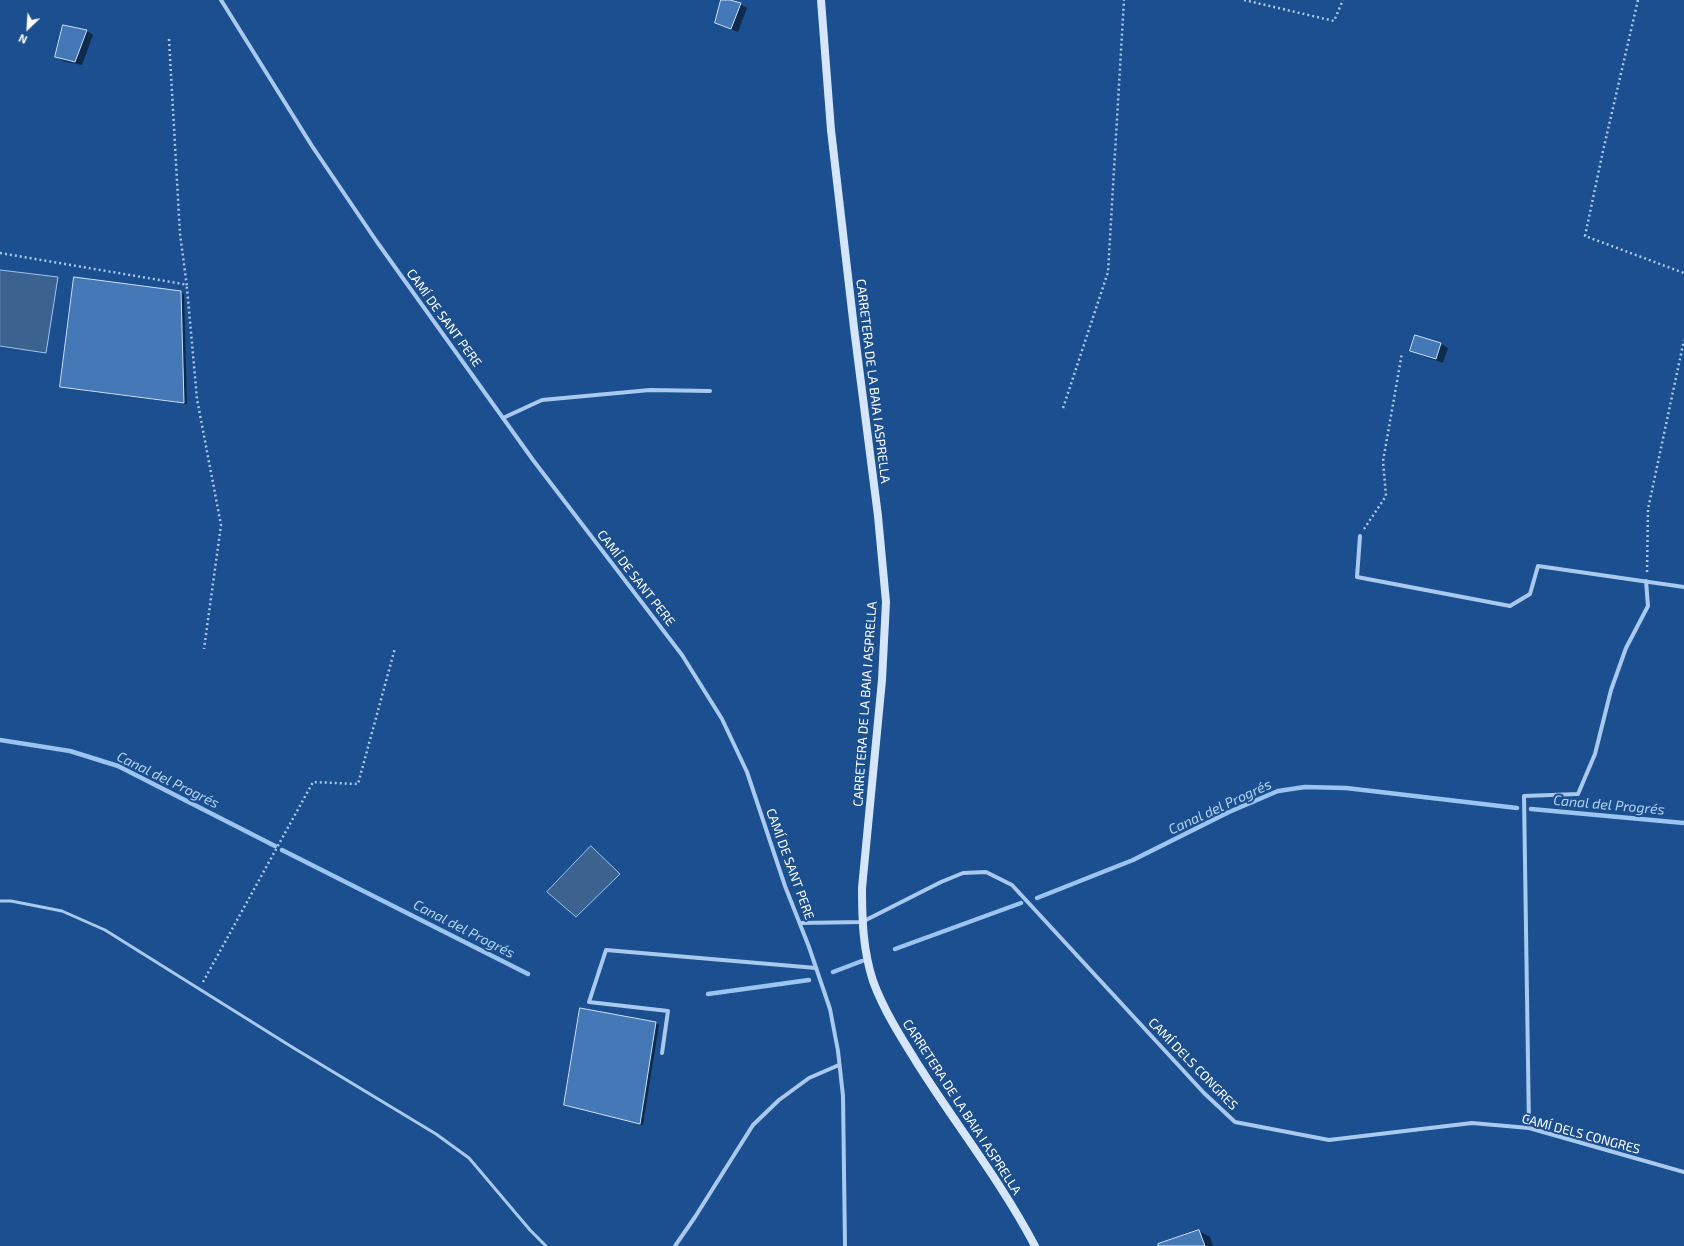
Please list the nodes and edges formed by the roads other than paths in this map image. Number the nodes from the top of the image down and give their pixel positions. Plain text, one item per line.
1 (221, 0) edge
2 (821, 0) edge
3 (710, 391) dead end
4 (503, 418) junction
5 (1360, 536) road end
6 (1646, 581) junction
7 (1684, 587) edge
8 (0, 901) edge
9 (862, 922) junction
10 (800, 923) junction
11 (816, 968) junction
12 (662, 1053) dead end
13 (839, 1065) junction
14 (1529, 1128) junction
15 (1684, 1172) edge
16 (546, 1246) edge
17 (674, 1246) edge
18 (845, 1246) edge
19 (1036, 1246) edge

1 - 4 street, CAMÍ DE SANT PERE
2 - 9 main road, CARRETERA DE LA BAIA I ASPRELLA
3 - 4 street
4 - 10 street, CAMÍ DE SANT PERE
5 - 6 street
6 - 7 street
6 - 14 street
8 - 16 lane
9 - 10 street, CAMÍ DELS CONGRES
9 - 14 street, CAMÍ DELS CONGRES
9 - 19 main road, CARRETERA DE LA BAIA I ASPRELLA
10 - 11 street, CAMÍ DE SANT PERE
11 - 12 street
11 - 13 street, CAMÍ DE SANT PERE
13 - 17 street
13 - 18 street, CAMÍ DE SANT PERE
14 - 15 street, CAMÍ DELS CONGRES

